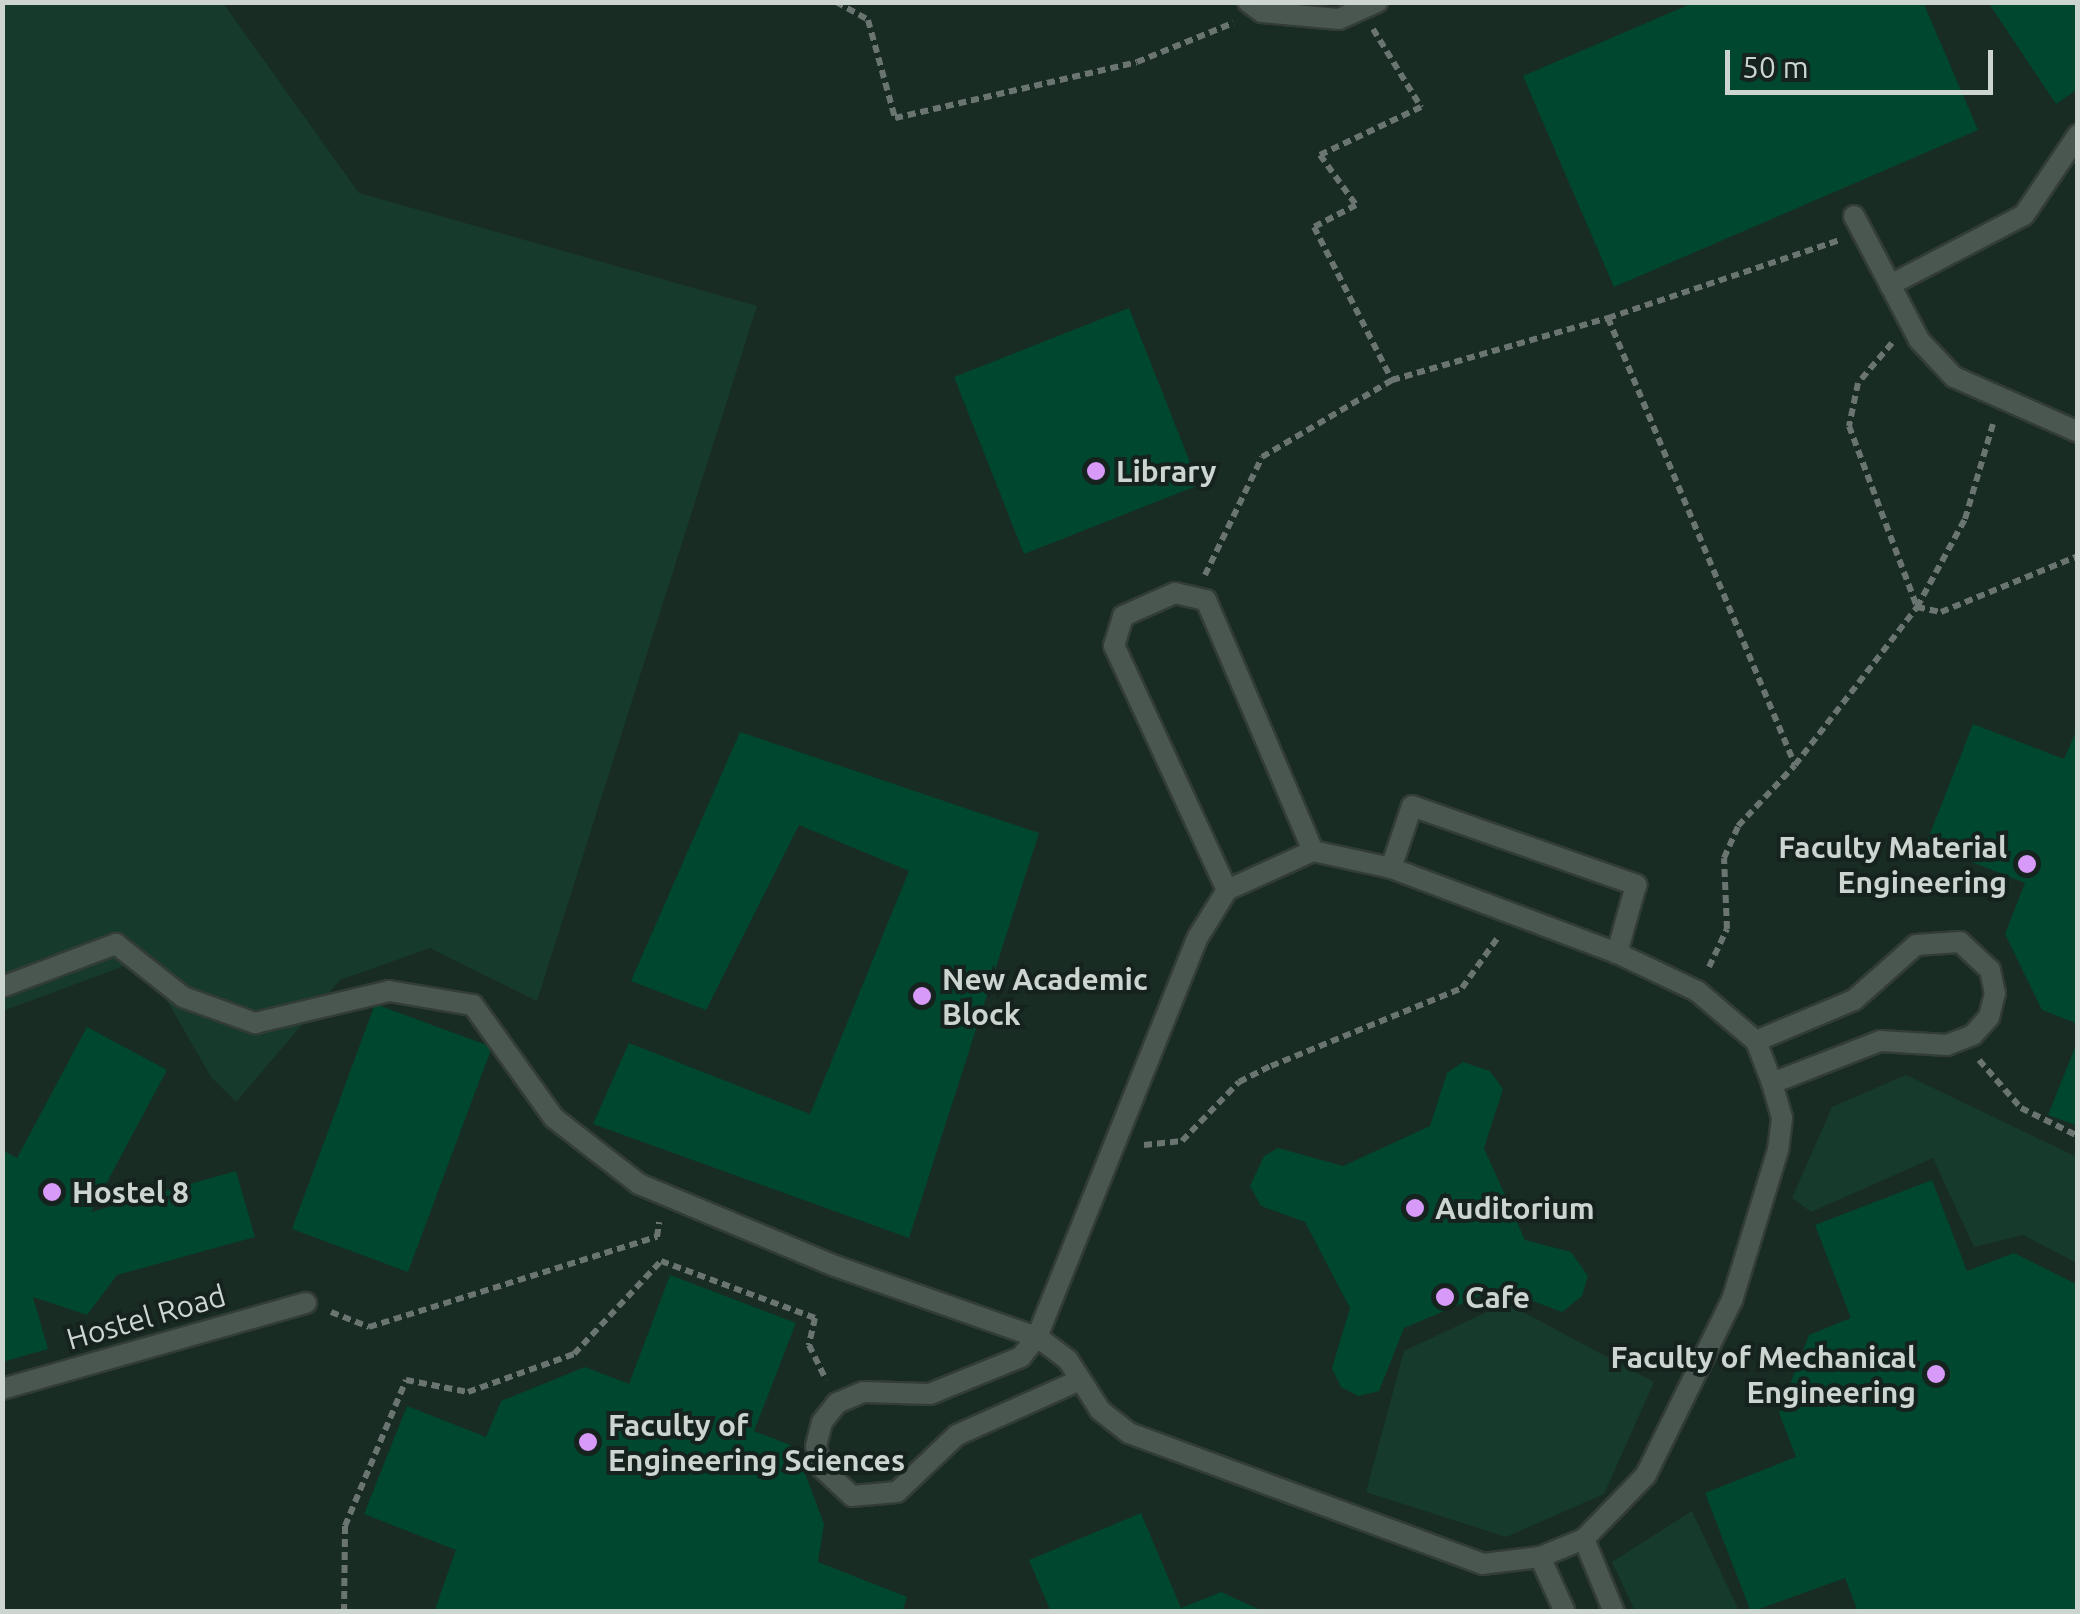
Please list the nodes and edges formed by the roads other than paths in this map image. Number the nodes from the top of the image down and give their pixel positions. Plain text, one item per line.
1 (1370, 6) edge
2 (1255, 7) edge
3 (2078, 136) edge
4 (1858, 224) road end
5 (1890, 286) junction
6 (2078, 432) edge
7 (1313, 850) junction
8 (1390, 868) junction
9 (1227, 890) junction
10 (1617, 953) junction
11 (2, 987) edge
12 (1756, 1041) junction
13 (1772, 1083) junction
14 (306, 1303) road end
15 (1036, 1336) junction
16 (1080, 1380) junction
17 (2, 1389) edge
18 (1584, 1539) junction
19 (1540, 1558) junction
20 (1565, 1612) edge
21 (1614, 1612) edge

1 - 2 lane
3 - 5 lane
4 - 5 lane
5 - 6 lane
7 - 8 lane
7 - 9 lane
7 - 9 lane
8 - 10 lane
8 - 10 lane
9 - 15 lane
10 - 12 lane
11 - 15 lane
12 - 13 lane
12 - 13 lane
13 - 18 lane
14 - 17 lane, Hostel Road
15 - 16 lane
15 - 16 lane
16 - 19 lane
18 - 19 lane
18 - 21 lane
19 - 20 lane

